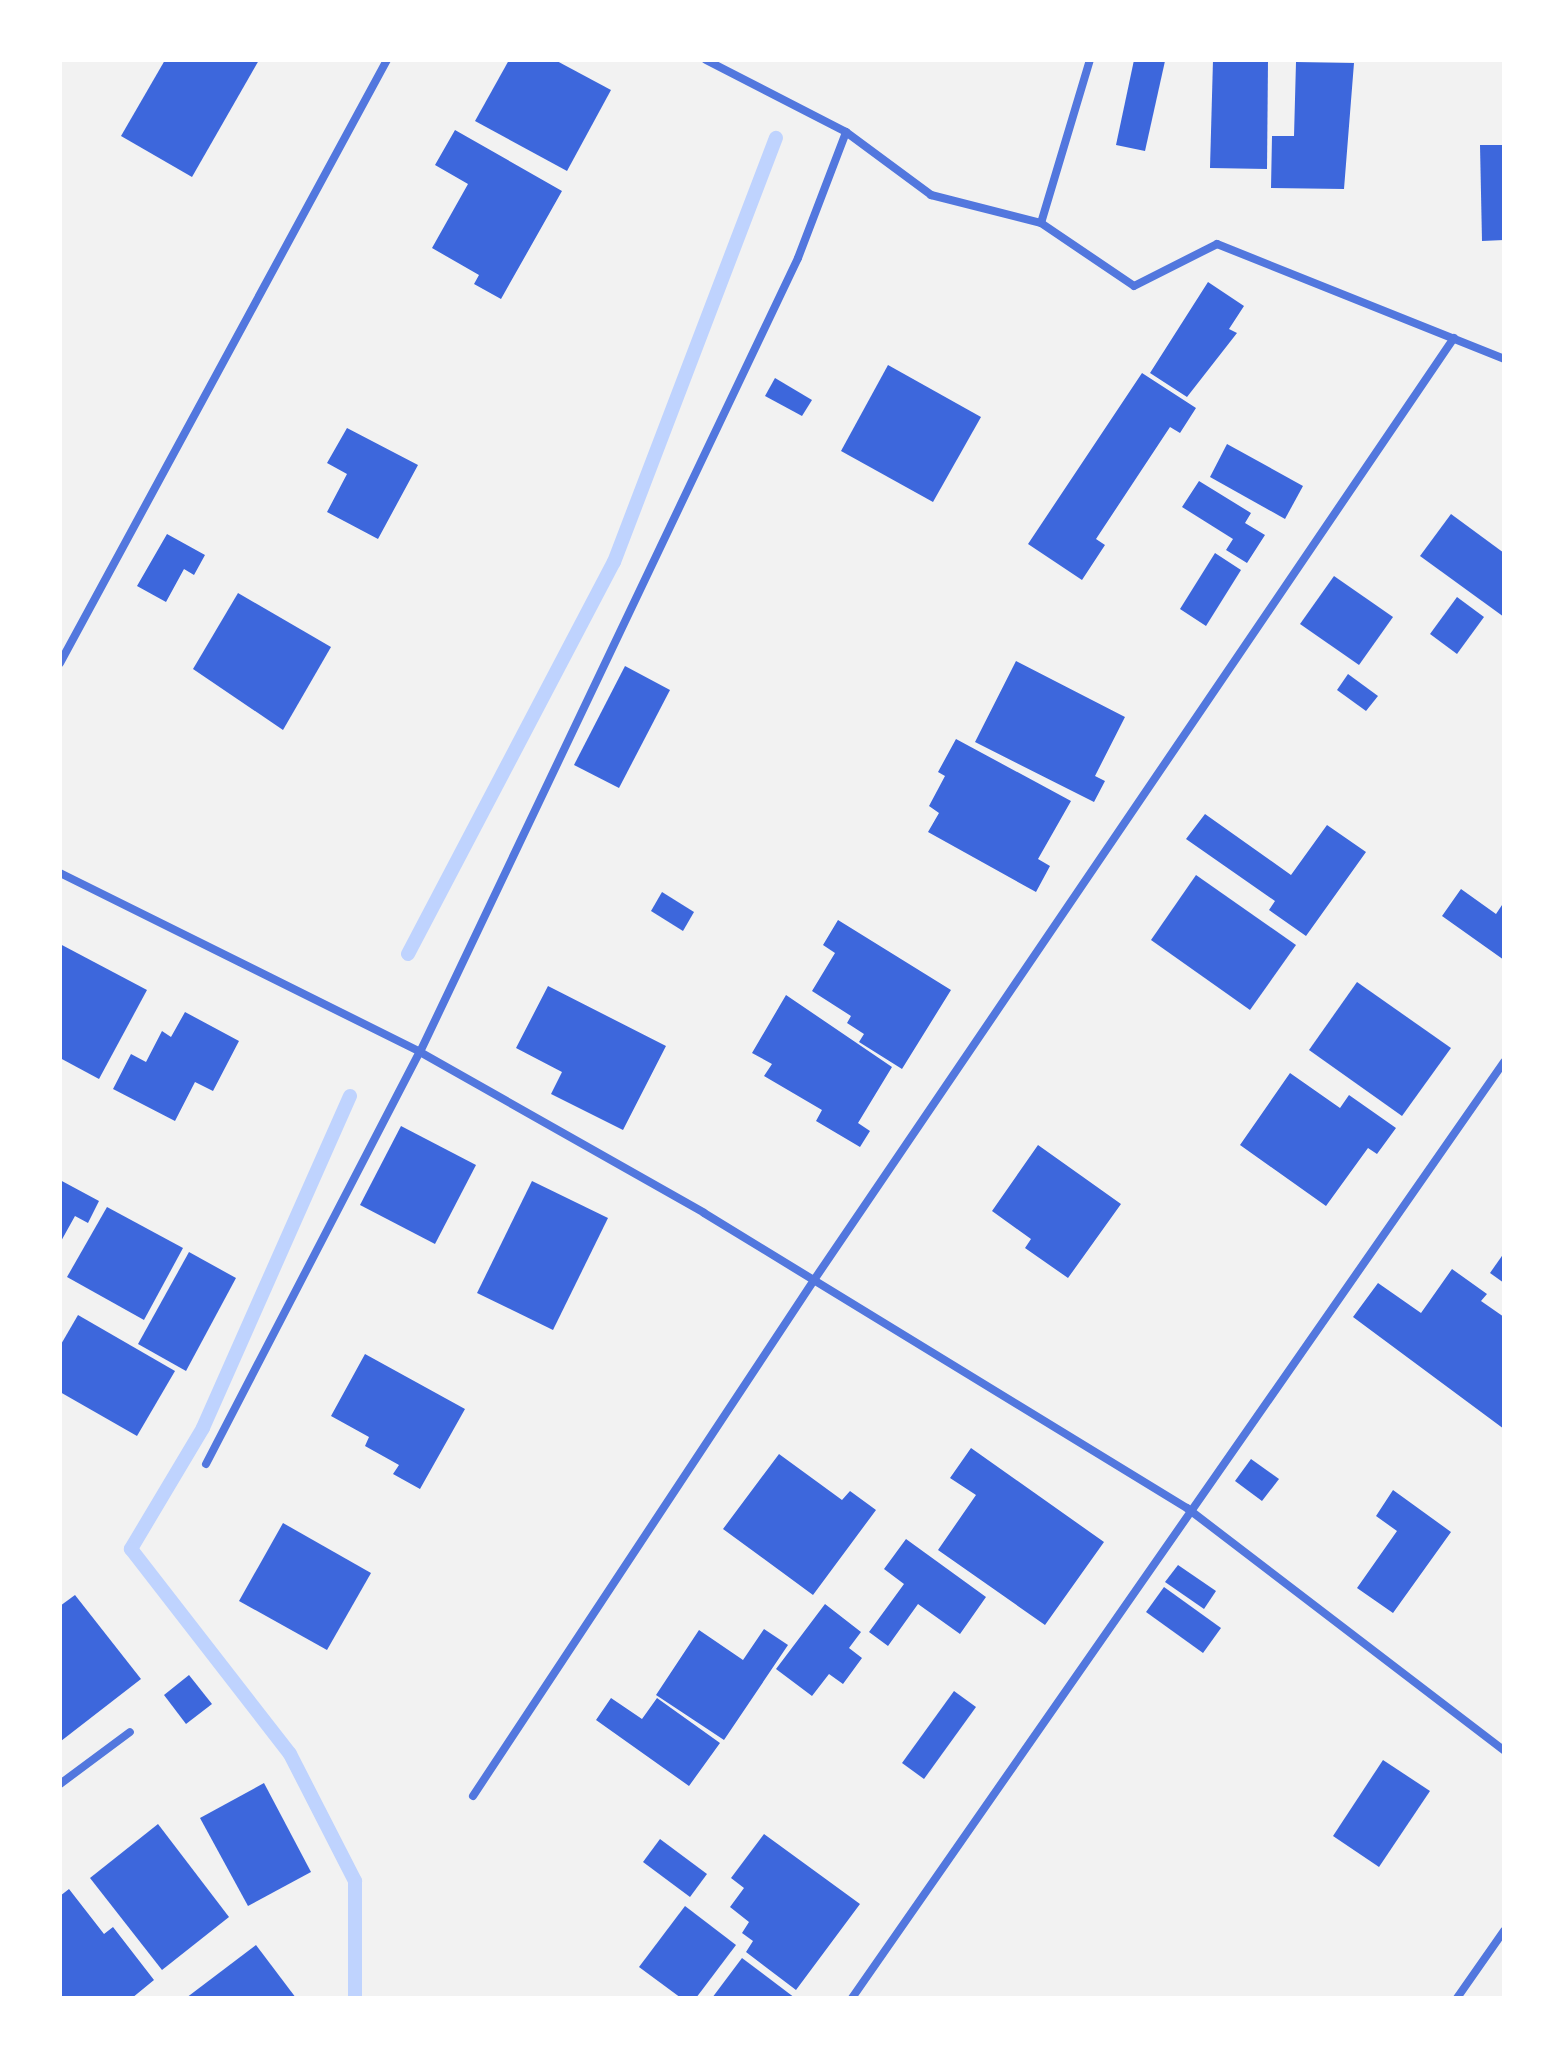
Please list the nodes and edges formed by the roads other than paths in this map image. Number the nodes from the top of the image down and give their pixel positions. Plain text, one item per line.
1 (387, 60) edge
2 (706, 60) edge
3 (1090, 60) edge
4 (846, 132) junction
5 (1041, 223) junction
6 (1454, 338) junction
7 (1504, 359) edge
8 (60, 663) edge
9 (60, 873) edge
10 (420, 1052) junction
11 (1504, 1062) edge
12 (814, 1280) junction
13 (206, 1464) dead end
14 (1187, 1508) junction
15 (130, 1732) dead end
16 (1504, 1750) edge
17 (60, 1784) edge
18 (473, 1796) dead end
19 (1504, 1931) edge
20 (852, 1998) edge
21 (1457, 1998) edge

1 - 8 street
2 - 4 street
3 - 5 street
4 - 5 street
4 - 10 street
5 - 6 street
6 - 7 street
6 - 12 street
9 - 10 street
10 - 12 street
10 - 13 street
11 - 14 street
12 - 14 street
12 - 18 street
14 - 16 street
14 - 20 street
15 - 17 street
19 - 21 street

